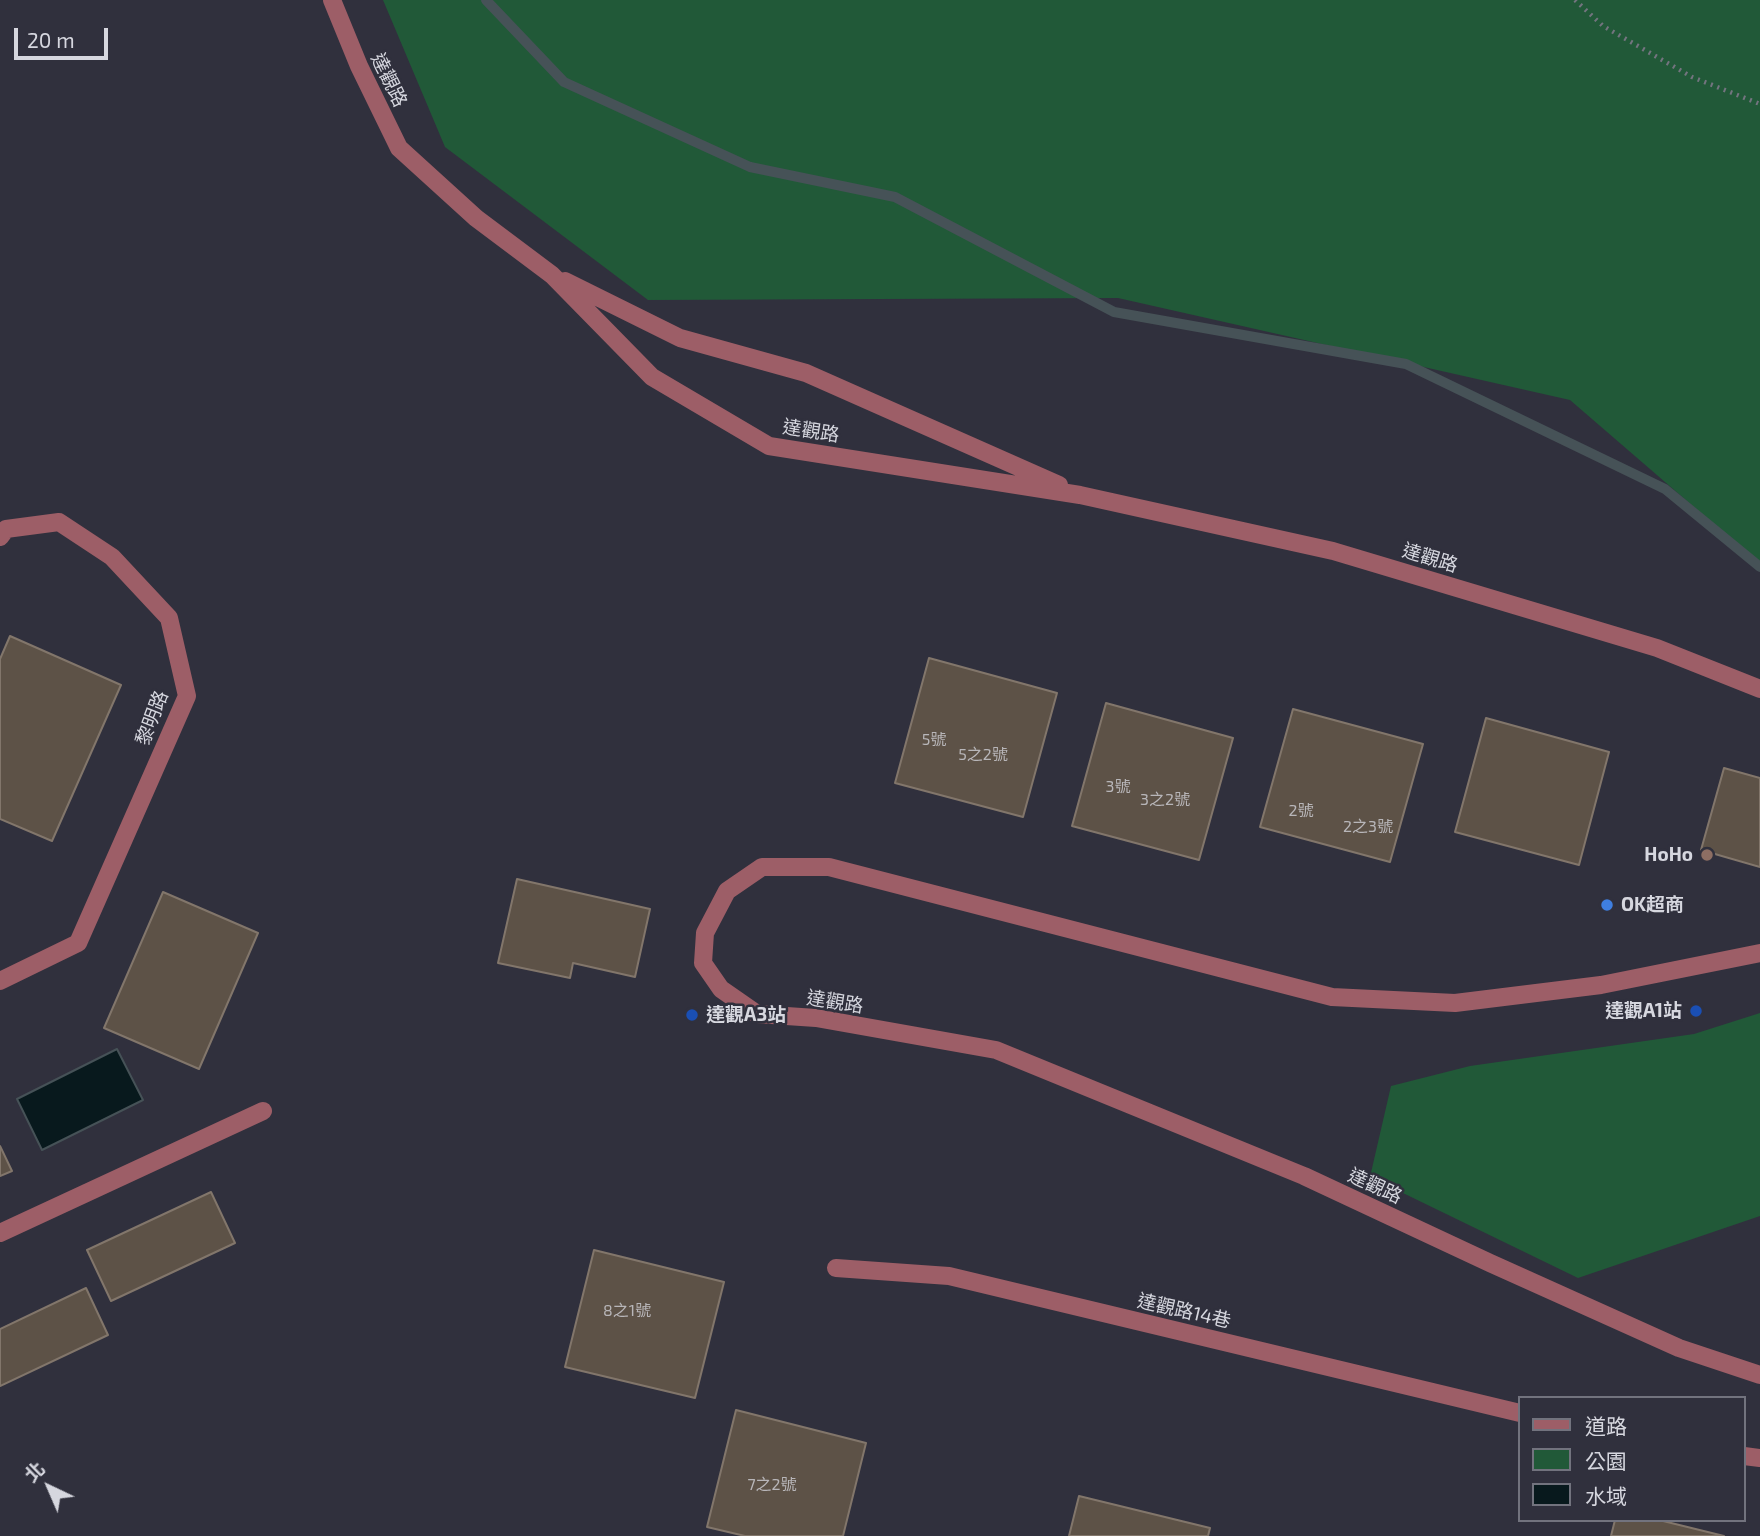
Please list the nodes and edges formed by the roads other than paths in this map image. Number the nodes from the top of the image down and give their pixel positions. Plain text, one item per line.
1 (332, 0) edge
2 (552, 275) junction
3 (1080, 495) junction
4 (0, 537) edge
5 (1760, 689) edge
6 (1760, 953) edge
7 (0, 981) edge
8 (262, 1111) dead end
9 (0, 1233) edge
10 (836, 1268) dead end
11 (1760, 1375) edge
12 (1518, 1413) edge

1 - 2 street, 達觀路
2 - 3 street, 達觀路
2 - 3 street, 達觀路
3 - 5 street, 達觀路
4 - 7 street, 黎明路
6 - 11 street, 達觀路
8 - 9 street
10 - 12 street, 達觀路14巷

